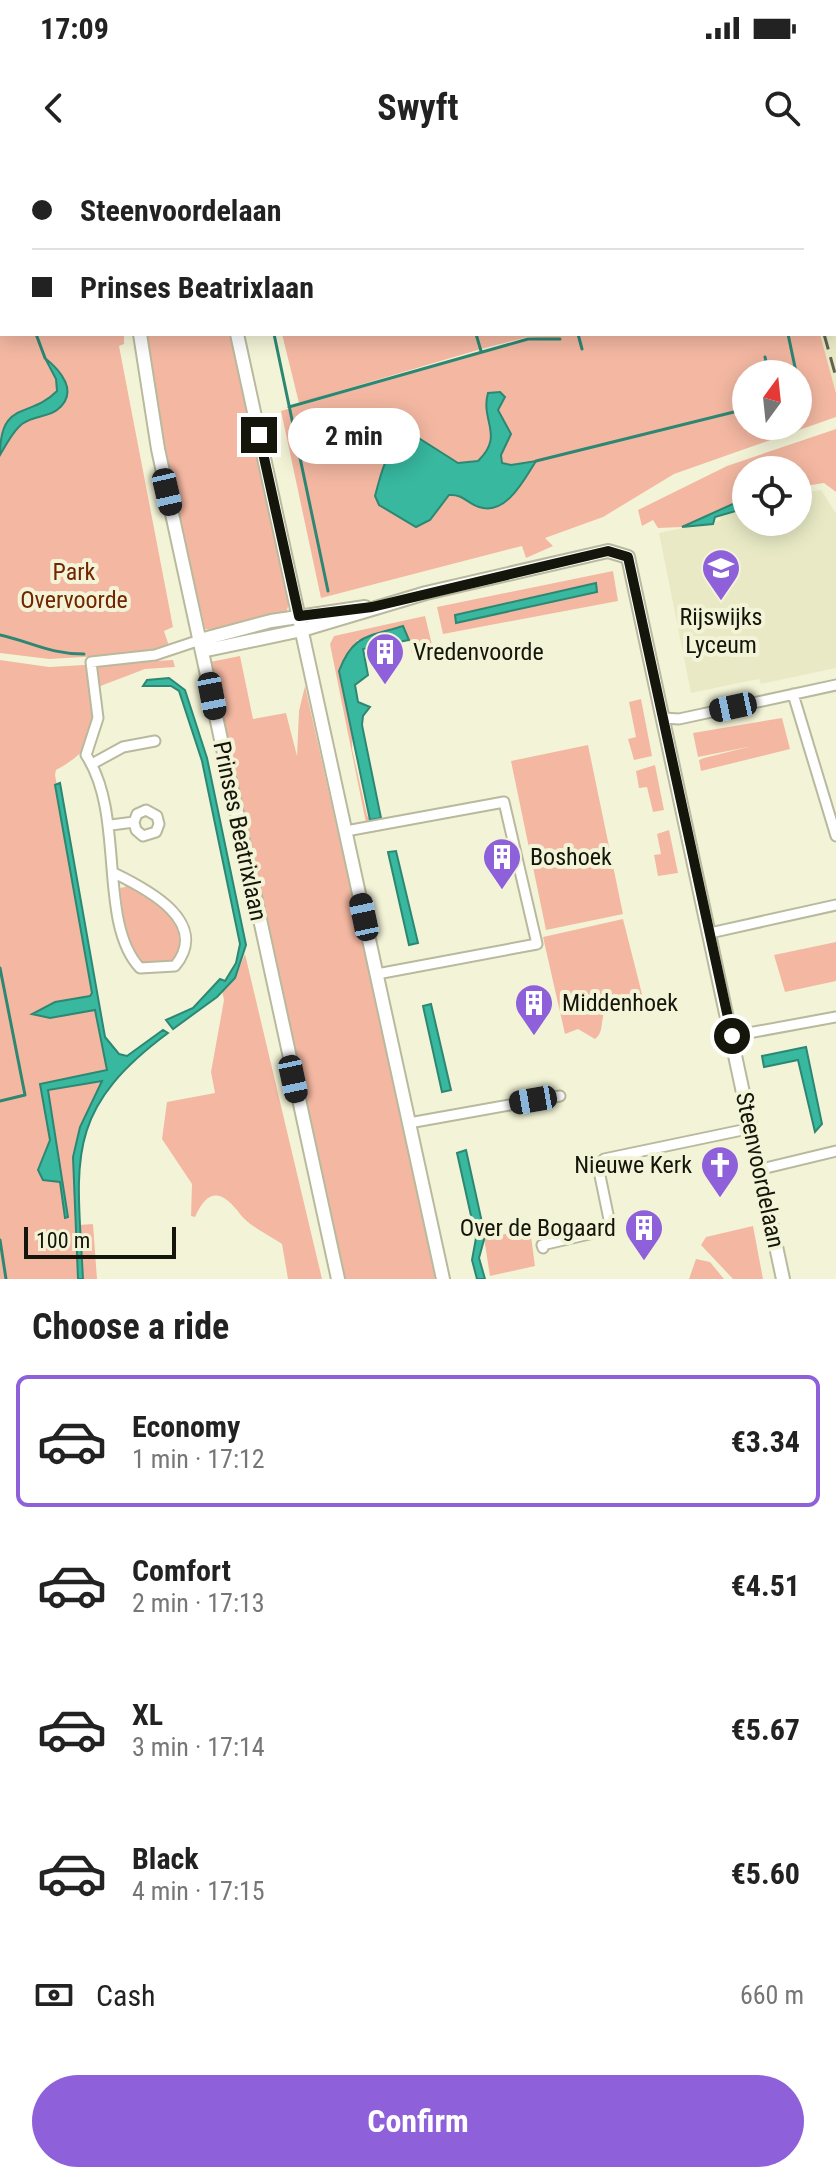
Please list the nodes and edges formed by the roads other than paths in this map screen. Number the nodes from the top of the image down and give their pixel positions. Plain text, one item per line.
1 (140, 336) edge
2 (237, 336) edge
3 (372, 607) junction
4 (299, 616) junction
5 (302, 630) junction
6 (201, 646) junction
7 (836, 685) edge
8 (793, 694) junction
9 (664, 718) junction
10 (155, 741) dead end
11 (92, 764) junction
12 (134, 822) dead end
13 (111, 825) junction
14 (346, 831) junction
15 (836, 836) edge
16 (114, 873) junction
17 (836, 905) edge
18 (710, 933) junction
19 (377, 974) junction
20 (836, 1017) edge
21 (732, 1036) junction
22 (560, 1096) dead end
23 (409, 1123) junction
24 (752, 1128) junction
25 (836, 1151) edge
26 (762, 1169) junction
27 (543, 1248) dead end
28 (338, 1279) edge
29 (443, 1279) edge
30 (783, 1279) edge

1 - 6 main road, Prinses Beatrixlaan
2 - 4 main road
3 - 4 main road
3 - 5 main road
3 - 9 main road, Steenvoordelaan
4 - 5 main road
4 - 6 main road
5 - 6 main road
5 - 14 main road
6 - 11 street
6 - 28 main road, Prinses Beatrixlaan
7 - 8 street
8 - 9 street
8 - 15 street
9 - 18 main road, Steenvoordelaan
10 - 11 street
11 - 13 street
12 - 13 street
13 - 16 street
14 - 19 main road
14 - 19 street
16 - 16 street
17 - 18 street
18 - 21 main road, Steenvoordelaan
19 - 23 main road
20 - 21 street
21 - 24 main road, Steenvoordelaan
22 - 23 street
23 - 29 main road
24 - 26 main road, Steenvoordelaan
24 - 27 street
25 - 26 street
26 - 30 main road, Steenvoordelaan

